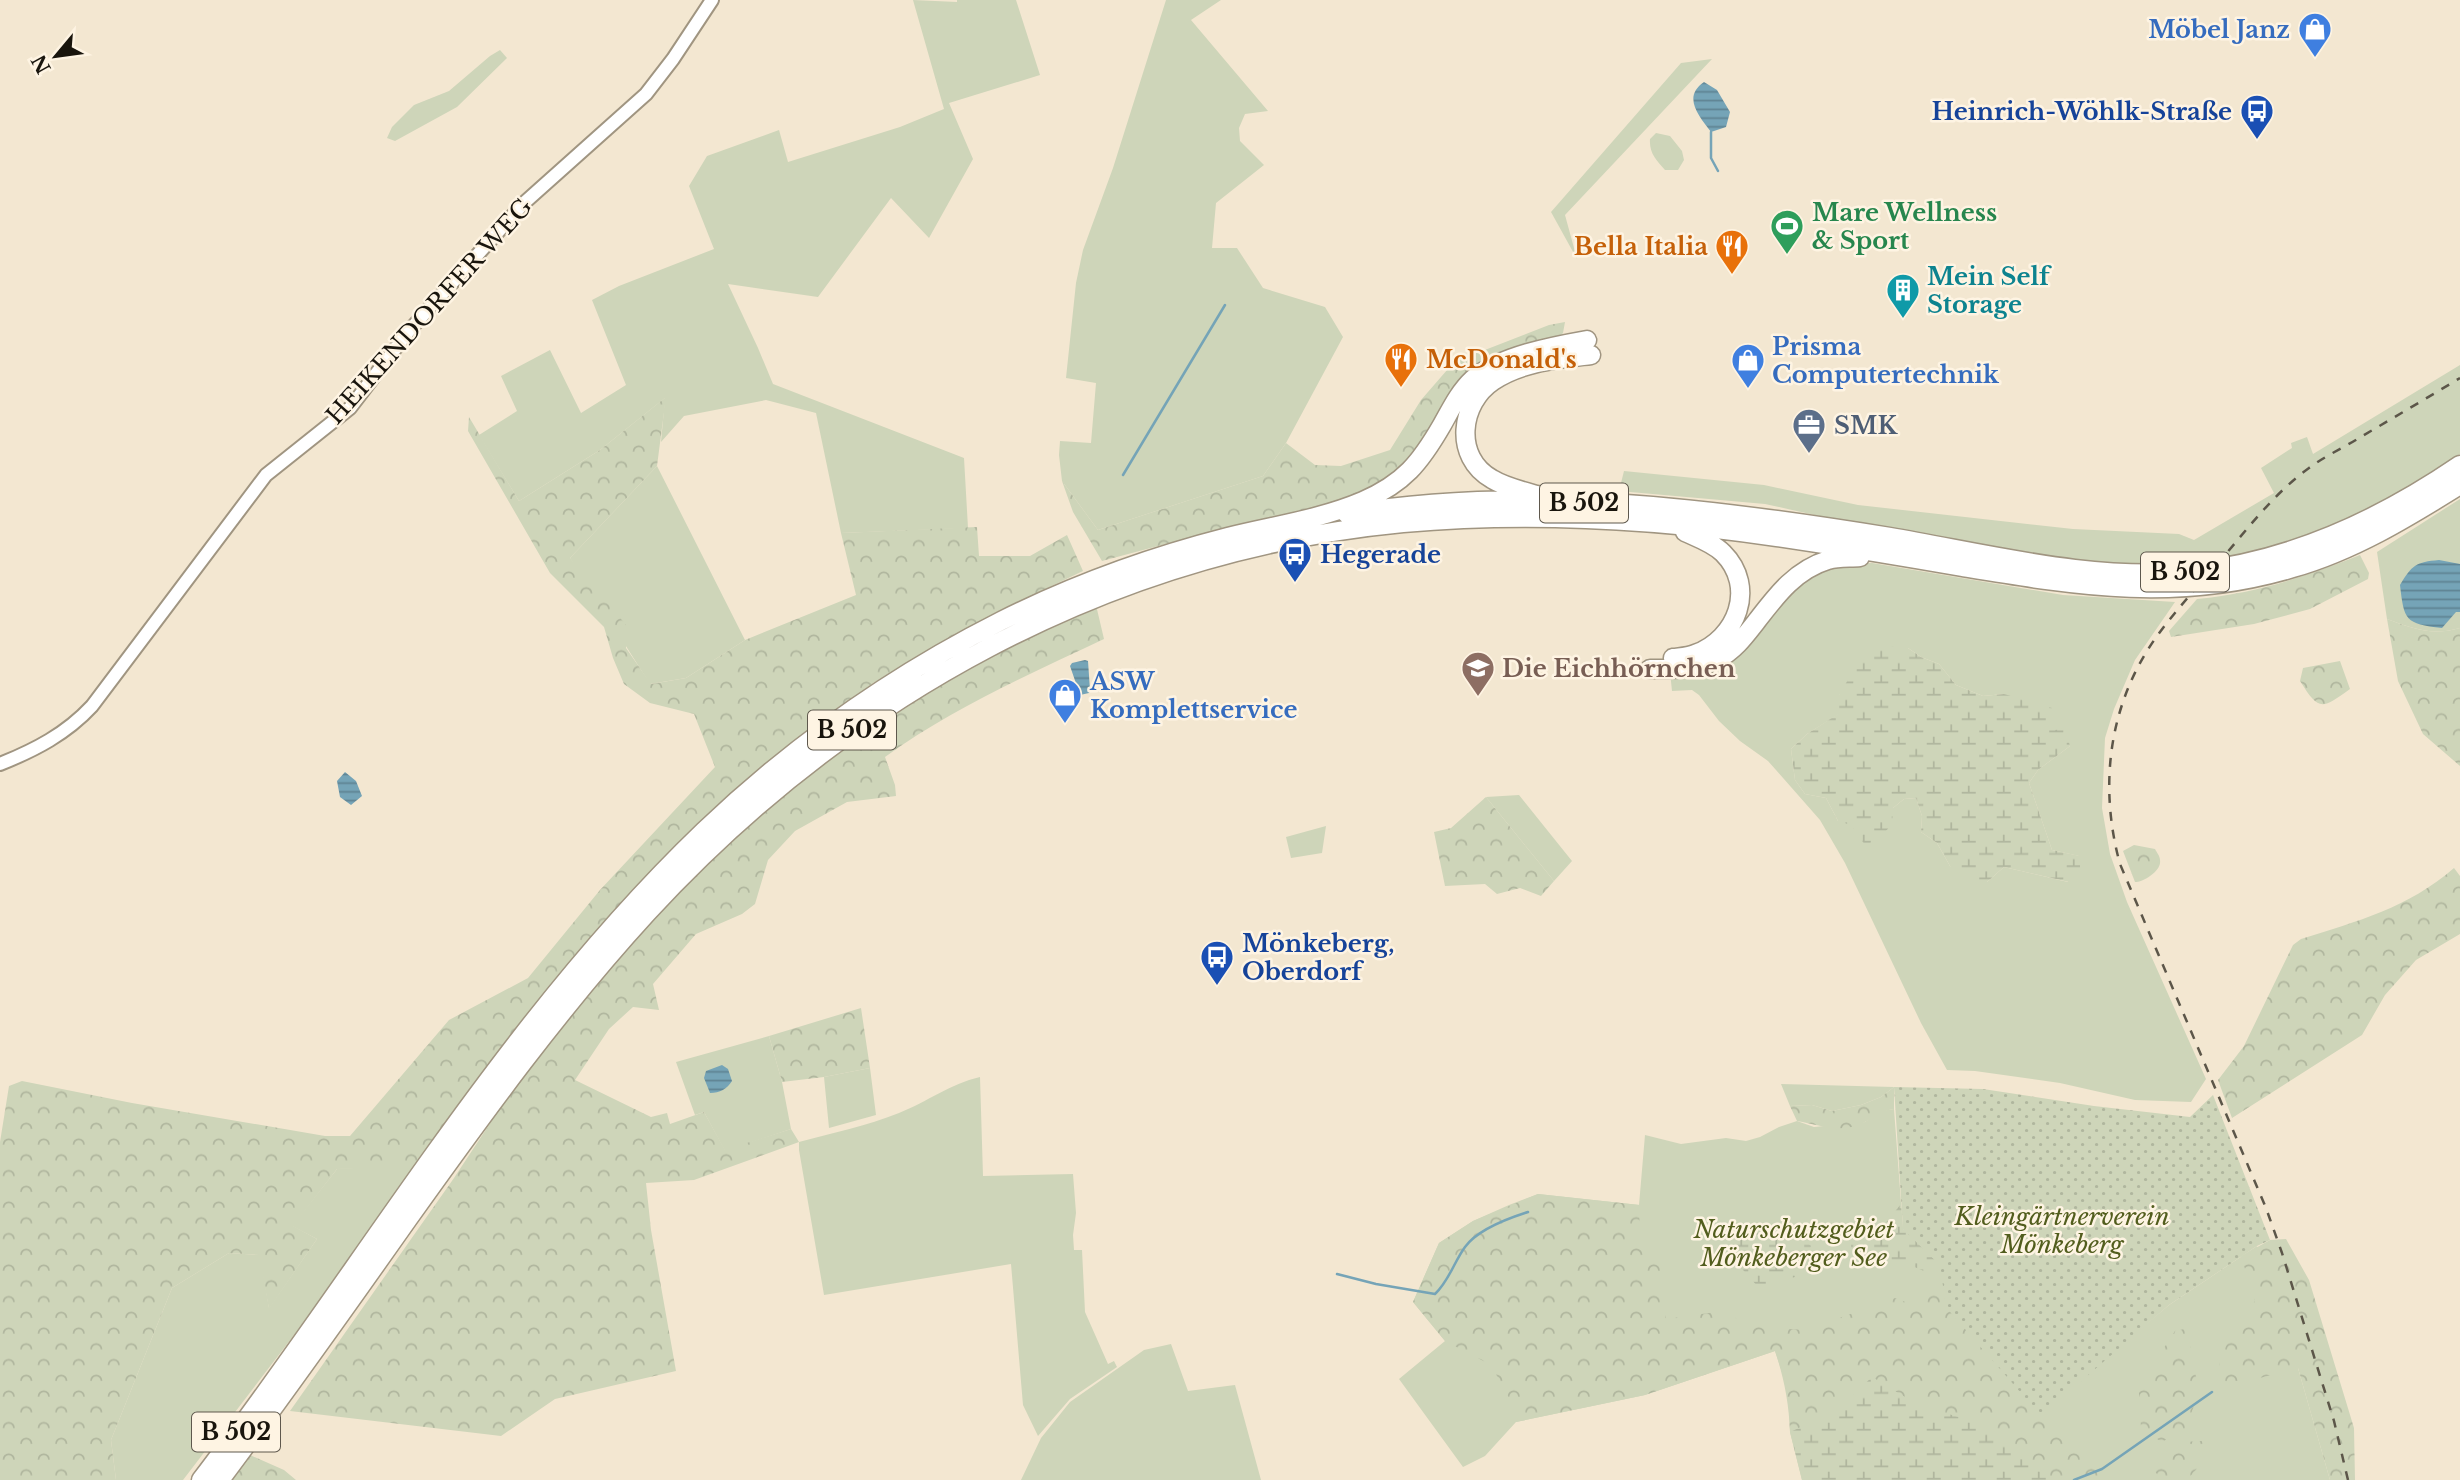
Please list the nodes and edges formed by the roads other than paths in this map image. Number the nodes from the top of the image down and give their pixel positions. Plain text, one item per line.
1 (712, 0) edge
2 (2460, 465) edge
3 (2460, 485) edge
4 (1561, 501) junction
5 (1669, 525) junction
6 (1278, 526) junction
7 (1891, 555) junction
8 (0, 764) edge
9 (283, 1383) junction
10 (201, 1480) edge
11 (220, 1480) edge

1 - 8 street, HEIKENDORFER WEG
2 - 4 highway, B 502
3 - 7 highway, B 502
4 - 6 highway, B 502
4 - 6 highway
5 - 7 highway, B 502
5 - 7 highway
5 - 9 highway, B 502
6 - 9 highway, B 502
9 - 10 highway, B 502
9 - 11 highway, B 502

